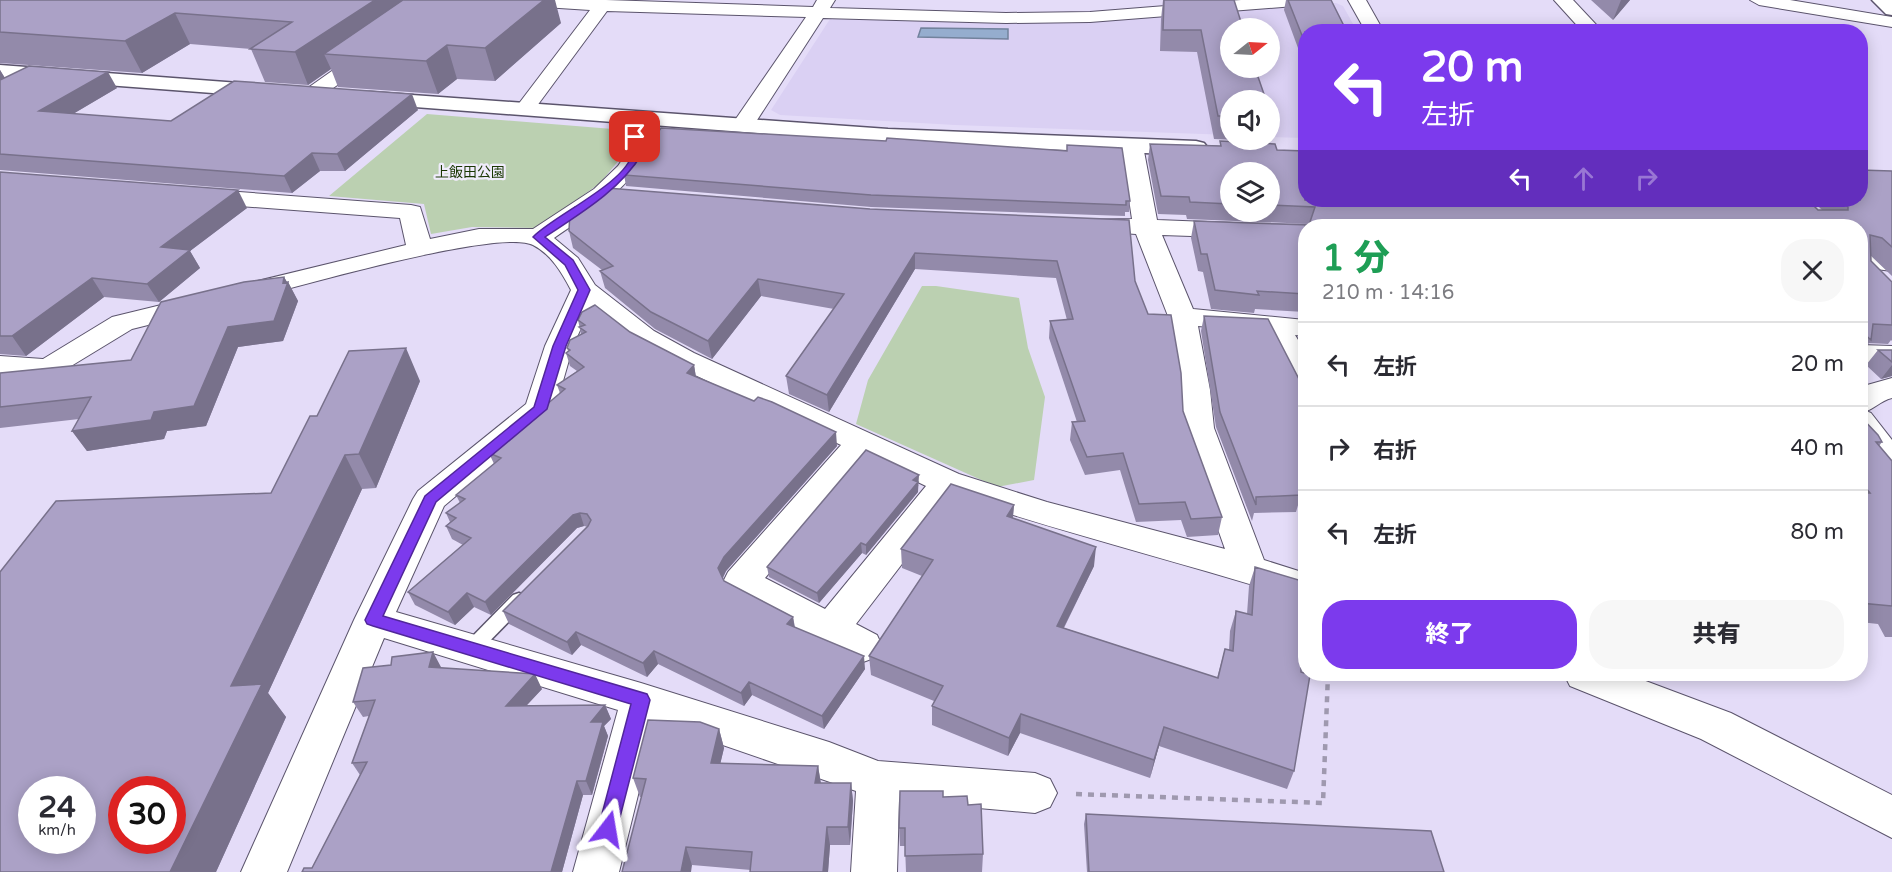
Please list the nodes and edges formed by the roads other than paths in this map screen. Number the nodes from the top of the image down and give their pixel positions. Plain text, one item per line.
1 (513, 0) edge
2 (1307, 0) edge
3 (1357, 0) edge
4 (1563, 0) edge
5 (1759, 0) edge
6 (1881, 0) edge
7 (599, 3) edge
8 (822, 6) edge
9 (1892, 10) edge
10 (1892, 22) edge
11 (1370, 24) edge
12 (1586, 24) edge
13 (389, 39) edge
14 (0, 71) edge
15 (37, 74) junction
16 (0, 93) edge
17 (312, 94) junction
18 (524, 110) junction
19 (629, 118) junction
20 (741, 126) junction
21 (1132, 146) junction
22 (1213, 148) edge
23 (172, 194) edge
24 (602, 194) junction
25 (631, 196) edge
26 (1066, 224) edge
27 (1146, 227) junction
28 (1298, 233) edge
29 (538, 237) junction
30 (420, 249) junction
31 (1868, 265) edge
32 (1888, 274) edge
33 (584, 290) junction
34 (1182, 316) junction
35 (1275, 326) junction
36 (1298, 327) edge
37 (1868, 354) edge
38 (1892, 356) edge
39 (1298, 363) edge
40 (0, 365) edge
41 (1892, 388) edge
42 (1868, 395) edge
43 (1868, 431) edge
44 (861, 442) junction
45 (1892, 463) edge
46 (947, 482) junction
47 (1250, 568) junction
48 (1298, 585) edge
49 (528, 592) edge
50 (373, 620) junction
51 (830, 630) junction
52 (863, 646) dead end
53 (471, 649) junction
54 (1602, 681) edge
55 (641, 700) junction
56 (878, 780) junction
57 (1035, 793) road end
58 (1892, 817) edge
59 (264, 872) edge
60 (596, 872) edge
61 (874, 872) edge

1 - 7 street
2 - 8 street
3 - 11 street
4 - 12 street
5 - 10 street
6 - 9 street
7 - 8 street
7 - 18 street
8 - 20 street
13 - 17 street
14 - 15 street
15 - 16 street
15 - 17 street
17 - 18 street
18 - 19 street
19 - 20 street
19 - 24 street
20 - 21 street
21 - 22 street
21 - 27 street
23 - 30 street
24 - 25 street
24 - 29 street
26 - 27 street
27 - 28 street
27 - 34 street
29 - 30 street
29 - 33 street
30 - 40 street
31 - 32 street
33 - 44 street
33 - 50 street
34 - 35 street
34 - 47 street
35 - 36 street
35 - 39 street
37 - 38 street
41 - 42 street
43 - 45 street
44 - 46 street
44 - 51 street
46 - 47 street
46 - 51 street
47 - 48 street
49 - 53 lane
50 - 53 street
50 - 59 street
51 - 52 street
53 - 55 street
54 - 58 street
55 - 56 street
55 - 60 street
56 - 57 street
56 - 61 street

